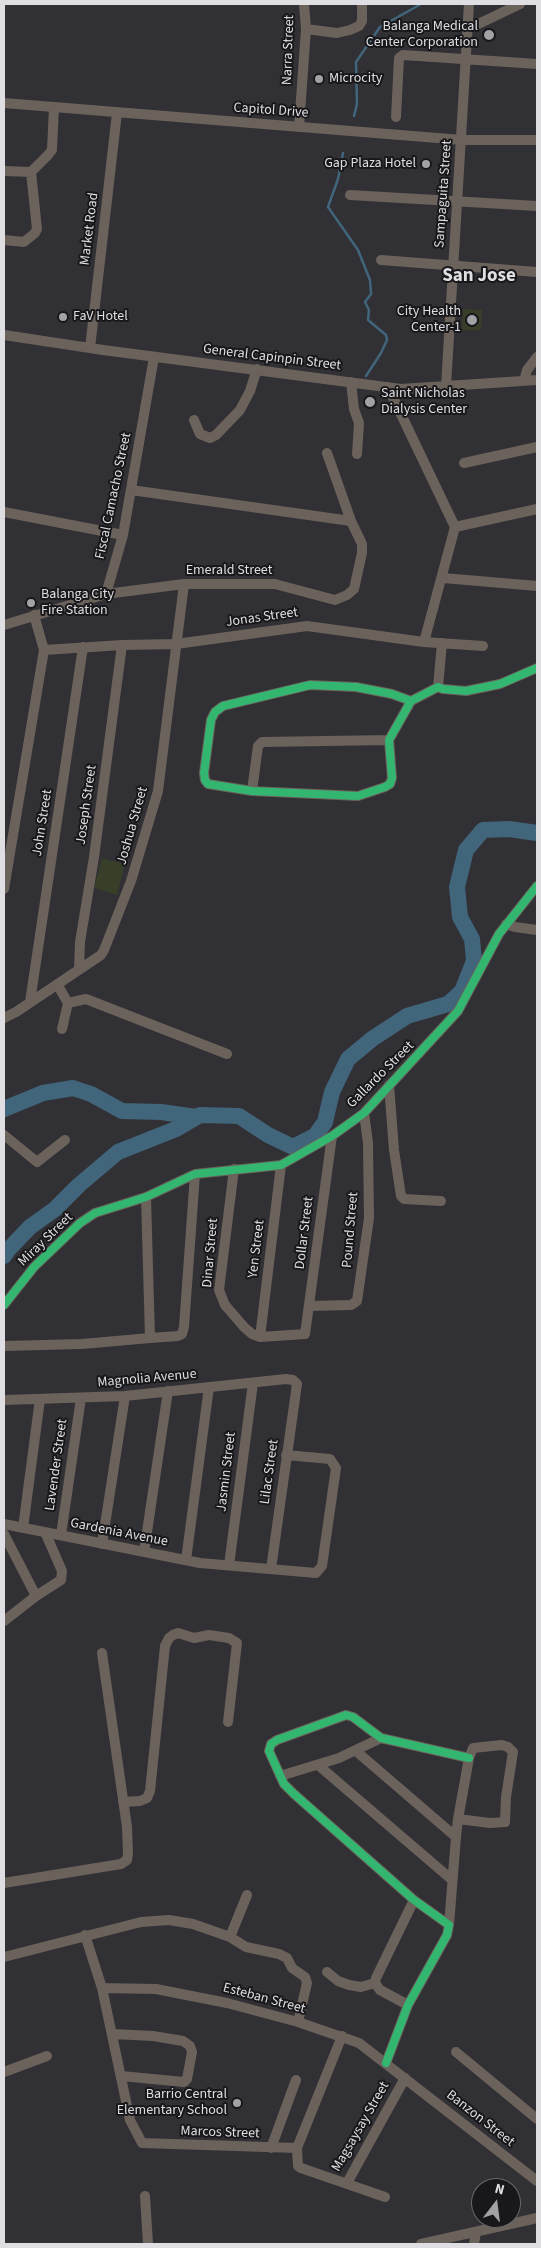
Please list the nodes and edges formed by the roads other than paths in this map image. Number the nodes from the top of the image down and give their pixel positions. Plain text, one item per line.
1 (304, 4) edge
2 (362, 4) edge
3 (469, 4) edge
4 (520, 4) edge
5 (306, 29) junction
6 (468, 29) junction
7 (467, 59) junction
8 (537, 64) edge
9 (4, 103) edge
10 (54, 107) junction
11 (117, 113) junction
12 (396, 116) dead end
13 (299, 127) junction
14 (462, 140) junction
15 (537, 140) edge
16 (4, 171) edge
17 (31, 172) junction
18 (350, 196) dead end
19 (458, 201) junction
20 (537, 206) edge
21 (4, 240) edge
22 (381, 260) dead end
23 (454, 266) junction
24 (537, 272) edge
25 (4, 335) edge
26 (90, 348) junction
27 (154, 357) junction
28 (537, 357) edge
29 (257, 369) junction
30 (537, 380) edge
31 (524, 381) junction
32 (350, 382) junction
33 (446, 386) junction
34 (388, 387) junction
35 (194, 420) dead end
36 (537, 447) edge
37 (327, 454) dead end
38 (357, 454) dead end
39 (464, 463) dead end
40 (131, 490) junction
41 (537, 509) edge
42 (4, 512) edge
43 (351, 521) junction
44 (455, 528) junction
45 (123, 535) junction
46 (443, 578) junction
47 (184, 584) junction
48 (537, 586) edge
49 (106, 594) junction
50 (34, 615) junction
51 (4, 625) edge
52 (424, 642) junction
53 (442, 643) junction
54 (176, 644) junction
55 (122, 645) junction
56 (483, 646) dead end
57 (83, 647) junction
58 (44, 650) junction
59 (537, 668) edge
60 (438, 687) junction
61 (410, 701) junction
62 (389, 740) junction
63 (252, 791) junction
64 (537, 886) edge
65 (4, 889) edge
66 (506, 924) junction
67 (537, 930) edge
68 (79, 969) junction
69 (57, 984) junction
70 (30, 1002) junction
71 (68, 1003) junction
72 (4, 1018) edge
73 (62, 1029) dead end
74 (227, 1054) dead end
75 (389, 1085) junction
76 (364, 1113) junction
77 (4, 1135) edge
78 (332, 1136) junction
79 (65, 1140) dead end
80 (281, 1165) junction
81 (234, 1169) junction
82 (195, 1174) junction
83 (146, 1197) junction
84 (441, 1201) dead end
85 (4, 1305) edge
86 (310, 1306) junction
87 (260, 1336) junction
88 (150, 1338) junction
89 (4, 1346) edge
90 (293, 1380) joint
91 (253, 1383) junction
92 (209, 1387) junction
93 (168, 1391) junction
94 (125, 1396) junction
95 (81, 1398) junction
96 (40, 1399) junction
97 (4, 1400) edge
98 (286, 1455) junction
99 (4, 1524) edge
100 (23, 1528) junction
101 (45, 1532) junction
102 (4, 1534) edge
103 (61, 1536) junction
104 (102, 1544) junction
105 (144, 1552) junction
106 (186, 1560) junction
107 (229, 1565) junction
108 (271, 1569) junction
109 (36, 1596) junction
110 (5, 1617) edge
111 (102, 1653) dead end
112 (228, 1722) dead end
113 (381, 1738) junction
114 (356, 1751) junction
115 (469, 1758) junction
116 (318, 1765) junction
117 (280, 1776) junction
118 (123, 1802) junction
119 (458, 1819) junction
120 (456, 1837) junction
121 (451, 1879) junction
122 (4, 1883) edge
123 (247, 1895) dead end
124 (414, 1900) junction
125 (449, 1925) junction
126 (85, 1935) junction
127 (230, 1937) junction
128 (4, 1957) edge
129 (327, 1972) dead end
130 (375, 1983) junction
131 (102, 1988) junction
132 (408, 2005) junction
133 (298, 2022) junction
134 (113, 2034) junction
135 (342, 2036) junction
136 (456, 2052) dead end
137 (46, 2056) dead end
138 (386, 2063) junction
139 (4, 2072) edge
140 (121, 2076) junction
141 (405, 2078) junction
142 (296, 2080) dead end
143 (537, 2119) edge
144 (271, 2148) junction
145 (297, 2148) junction
146 (537, 2181) edge
147 (347, 2183) junction
148 (144, 2196) dead end
149 (385, 2197) dead end
150 (537, 2218) edge
151 (476, 2232) junction
152 (148, 2244) edge
153 (421, 2244) edge
154 (474, 2244) edge

1 - 5 street, Narra Street
2 - 5 street
3 - 6 street, Sampaguita Street
4 - 6 street
5 - 13 street, Narra Street
6 - 7 street, Sampaguita Street
7 - 8 street
7 - 12 street
7 - 14 street, Sampaguita Street
9 - 10 street, Capitol Drive
10 - 11 street, Capitol Drive
10 - 17 street
11 - 13 street, Capitol Drive
11 - 26 street, Market Road
13 - 14 street, Capitol Drive
14 - 15 street, Capitol Drive
14 - 19 street, Sampaguita Street
16 - 17 street
17 - 21 street
18 - 19 street
19 - 20 street
19 - 23 street, Sampaguita Street
22 - 23 street
23 - 24 street
23 - 33 street, Sampaguita Street
25 - 26 street, General Capinpin Street
26 - 27 street, General Capinpin Street
27 - 29 street, General Capinpin Street
27 - 40 street, Fiscal Camacho Street
28 - 31 street
29 - 32 street, General Capinpin Street
29 - 35 street
30 - 31 street, General Capinpin Street
31 - 33 street, General Capinpin Street
32 - 34 street, General Capinpin Street
32 - 38 street
33 - 34 street, General Capinpin Street
34 - 44 street
36 - 39 street
37 - 43 street, Emerald Street
40 - 43 street
40 - 45 street, Fiscal Camacho Street
41 - 44 street
42 - 45 street
43 - 47 street, Emerald Street
44 - 46 street
45 - 49 street, Fiscal Camacho Street
46 - 48 street
46 - 52 street
47 - 49 street, Emerald Street
47 - 54 street, Joshua Street
49 - 50 street
50 - 51 street
50 - 58 street
52 - 53 street, Jonas Street
52 - 54 street, Jonas Street
53 - 56 street, Jonas Street
53 - 60 street
54 - 55 street, Jonas Street
54 - 68 street, Joshua Street
55 - 57 street, Jonas Street
55 - 68 street, Joseph Street
57 - 58 street, Jonas Street
57 - 70 street, John Street
58 - 65 street
59 - 60 street
60 - 61 street
61 - 62 street
61 - 63 street
62 - 63 street
62 - 63 street
64 - 66 street, Gallardo Street
66 - 67 street
66 - 75 street, Gallardo Street
68 - 69 street, Joshua Street
69 - 70 street, Joshua Street
69 - 71 street
70 - 72 street, Joshua Street
71 - 73 street
71 - 74 street
75 - 76 street, Gallardo Street
75 - 84 street
76 - 78 street, Gallardo Street
76 - 86 street, Pound Street
77 - 79 street
78 - 80 street, Gallardo Street
78 - 86 street, Dollar Street
80 - 81 street, Gallardo Street
80 - 87 street, Yen Street
81 - 82 street, Gallardo Street
81 - 87 street, Dinar Street
82 - 83 street, Gallardo Street
82 - 88 street
83 - 85 street, Miray Street
83 - 88 street
86 - 87 street, Dollar Street
88 - 89 street
90 - 91 street, Magnolia Avenue
90 - 98 street, Lilac Street
91 - 92 street, Magnolia Avenue
91 - 107 street, Jasmin Street
92 - 93 street, Magnolia Avenue
92 - 106 street
93 - 94 street, Magnolia Avenue
93 - 105 street
94 - 95 street, Magnolia Avenue
94 - 104 street
95 - 96 street, Magnolia Avenue
95 - 103 street, Lavender Street
96 - 97 street, Magnolia Avenue
96 - 100 street
98 - 108 street, Lilac Street
98 - 108 street, Gardenia Avenue
99 - 100 street, Gardenia Avenue
100 - 101 street, Gardenia Avenue
101 - 103 street, Gardenia Avenue
101 - 109 street
102 - 109 street
103 - 104 street, Gardenia Avenue
104 - 105 street, Gardenia Avenue
105 - 106 street, Gardenia Avenue
106 - 107 street, Gardenia Avenue
107 - 108 street, Gardenia Avenue
109 - 110 street
111 - 118 street
112 - 118 street
113 - 114 street
113 - 115 street
113 - 117 street
114 - 116 street
114 - 120 street
115 - 119 street
115 - 119 street
116 - 117 street
116 - 121 street
117 - 124 street
118 - 122 street
119 - 120 street
120 - 121 street
121 - 125 street
123 - 127 street
124 - 125 street
124 - 130 street
125 - 132 street
126 - 127 street
126 - 128 street
126 - 131 street
127 - 133 street
129 - 130 street
130 - 132 street
131 - 133 street, Esteban Street
131 - 134 street
132 - 138 street
133 - 135 street, Esteban Street
134 - 140 street
134 - 140 street
135 - 138 street, Esteban Street
135 - 145 street
136 - 143 street
137 - 139 street
138 - 141 street, Esteban Street
140 - 144 street, Marcos Street
141 - 146 street, Banzon Street
141 - 147 street, Magsaysay Street
142 - 144 street
144 - 145 street, Marcos Street
145 - 147 street, Magsaysay Street
147 - 149 street
148 - 152 street
150 - 151 street
151 - 153 street
151 - 154 street

